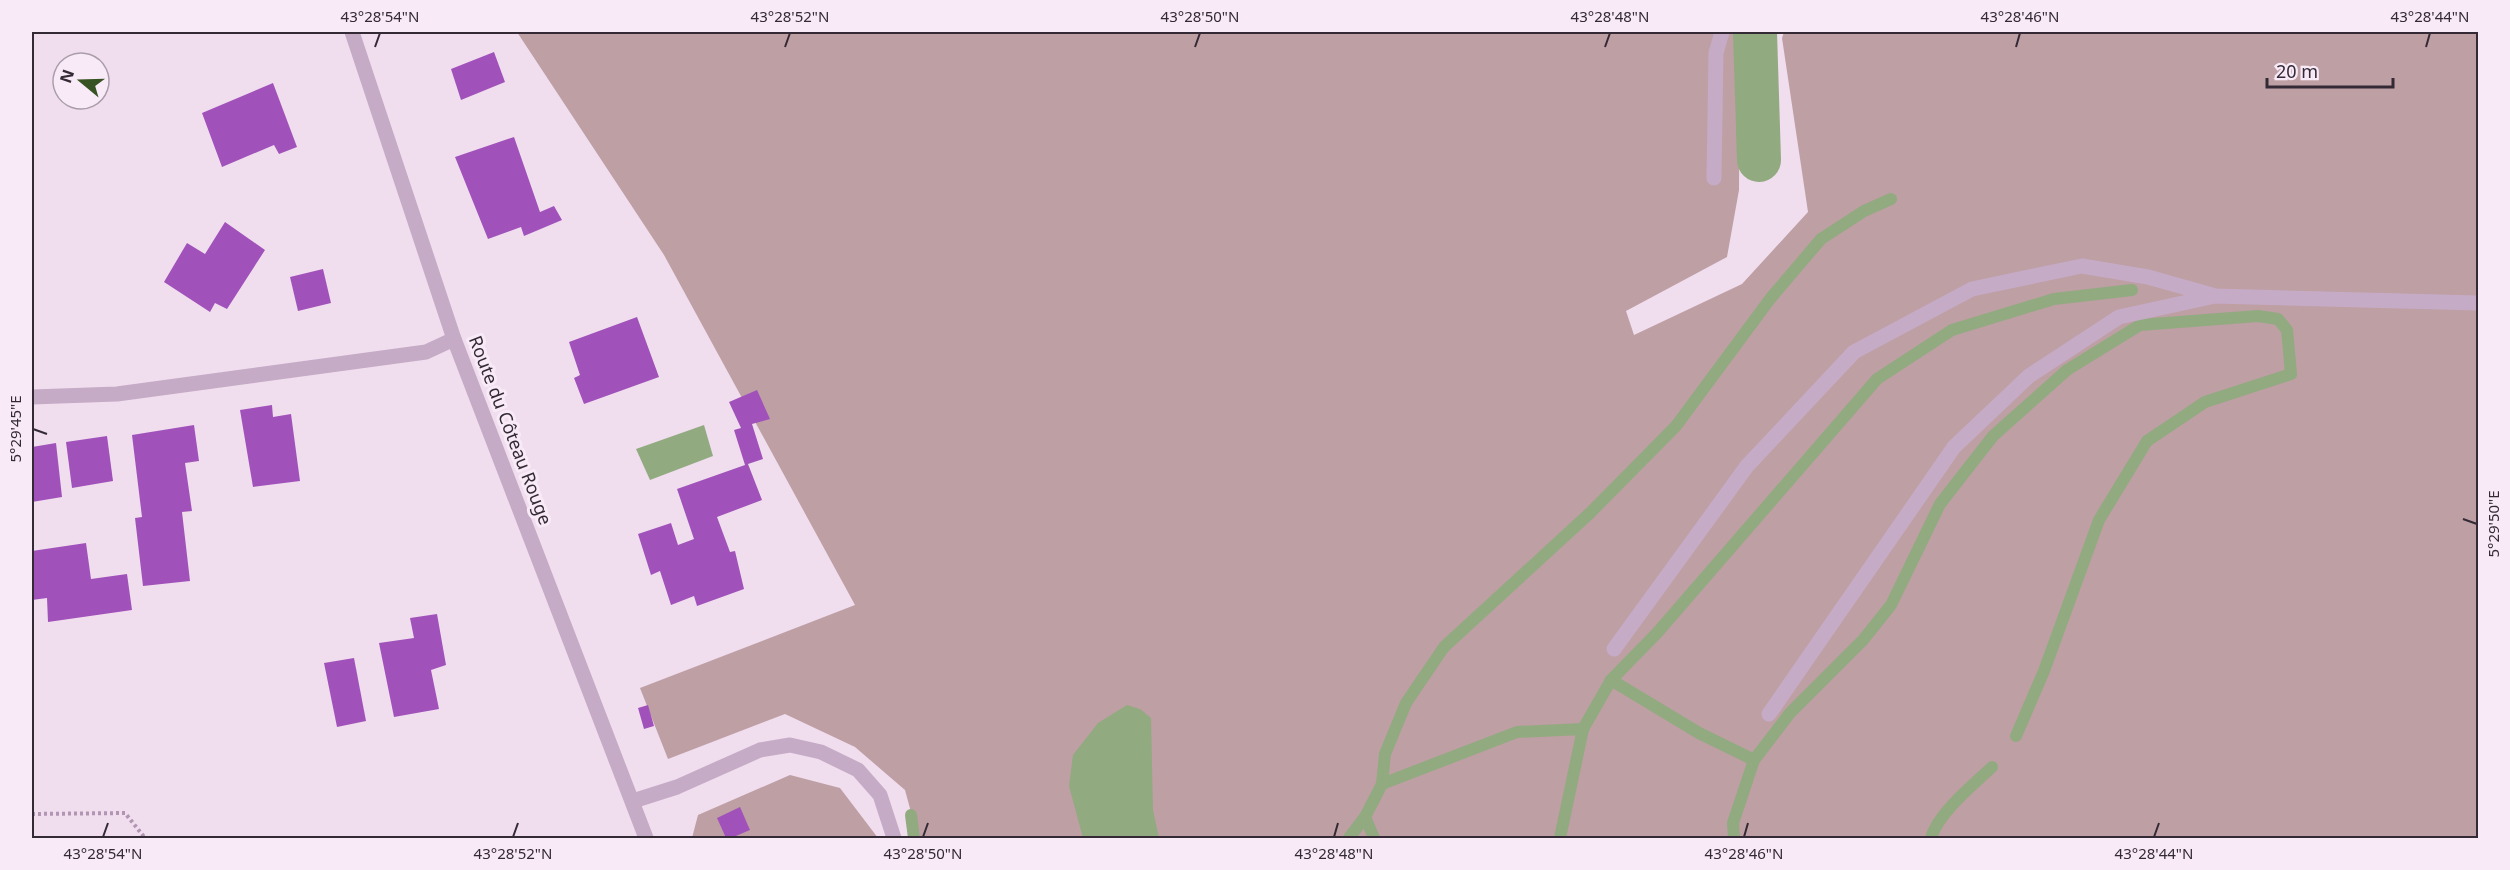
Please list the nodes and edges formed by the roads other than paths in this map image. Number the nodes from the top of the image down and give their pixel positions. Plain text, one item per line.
1 (352, 32) edge
2 (1722, 32) edge
3 (1714, 178) dead end
4 (2215, 296) junction
5 (2478, 303) edge
6 (454, 339) junction
7 (32, 397) edge
8 (1614, 649) dead end
9 (1769, 714) dead end
10 (633, 801) junction
11 (646, 838) edge
12 (894, 838) edge

1 - 6 street, Route du Côteau Rouge
2 - 3 street
4 - 5 street
4 - 8 street
4 - 9 street
6 - 7 street
6 - 10 street, Route du Côteau Rouge
10 - 11 street, Route du Côteau Rouge
10 - 12 street

